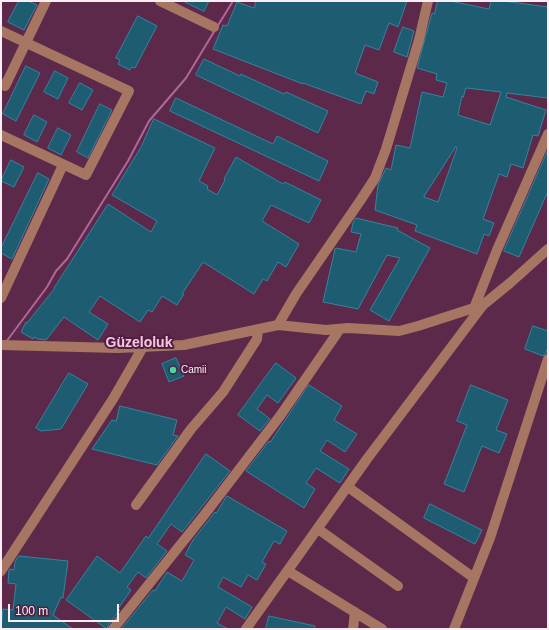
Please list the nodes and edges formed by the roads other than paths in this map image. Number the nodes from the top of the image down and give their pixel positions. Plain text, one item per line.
1 (46, 1) edge
2 (160, 1) edge
3 (428, 1) edge
4 (214, 27) dead end
5 (1, 31) edge
6 (26, 42) junction
7 (1, 84) edge
8 (548, 134) edge
9 (1, 135) edge
10 (63, 164) junction
11 (548, 249) edge
12 (1, 298) edge
13 (478, 306) junction
14 (278, 325) junction
15 (340, 329) junction
16 (258, 330) junction
17 (2, 346) edge
18 (143, 347) junction
19 (548, 358) edge
20 (348, 487) junction
21 (136, 505) dead end
22 (318, 529) junction
23 (1, 571) edge
24 (288, 571) junction
25 (474, 578) junction
26 (398, 586) dead end
27 (355, 612) junction
28 (112, 629) edge
29 (246, 629) edge
30 (353, 629) edge
31 (382, 629) edge
32 (454, 629) edge

1 - 6 street
2 - 4 street
3 - 14 street
5 - 6 street
6 - 7 street
6 - 10 street
8 - 13 street
9 - 10 street
10 - 12 street
11 - 13 street
13 - 15 street
13 - 20 street
14 - 15 street
14 - 16 street
15 - 28 street
16 - 18 street
16 - 21 street
17 - 18 street
18 - 23 street
19 - 25 street
20 - 22 street
20 - 25 street
22 - 24 street
22 - 26 street
24 - 27 street
24 - 29 street
25 - 32 street
27 - 30 street
27 - 31 street

